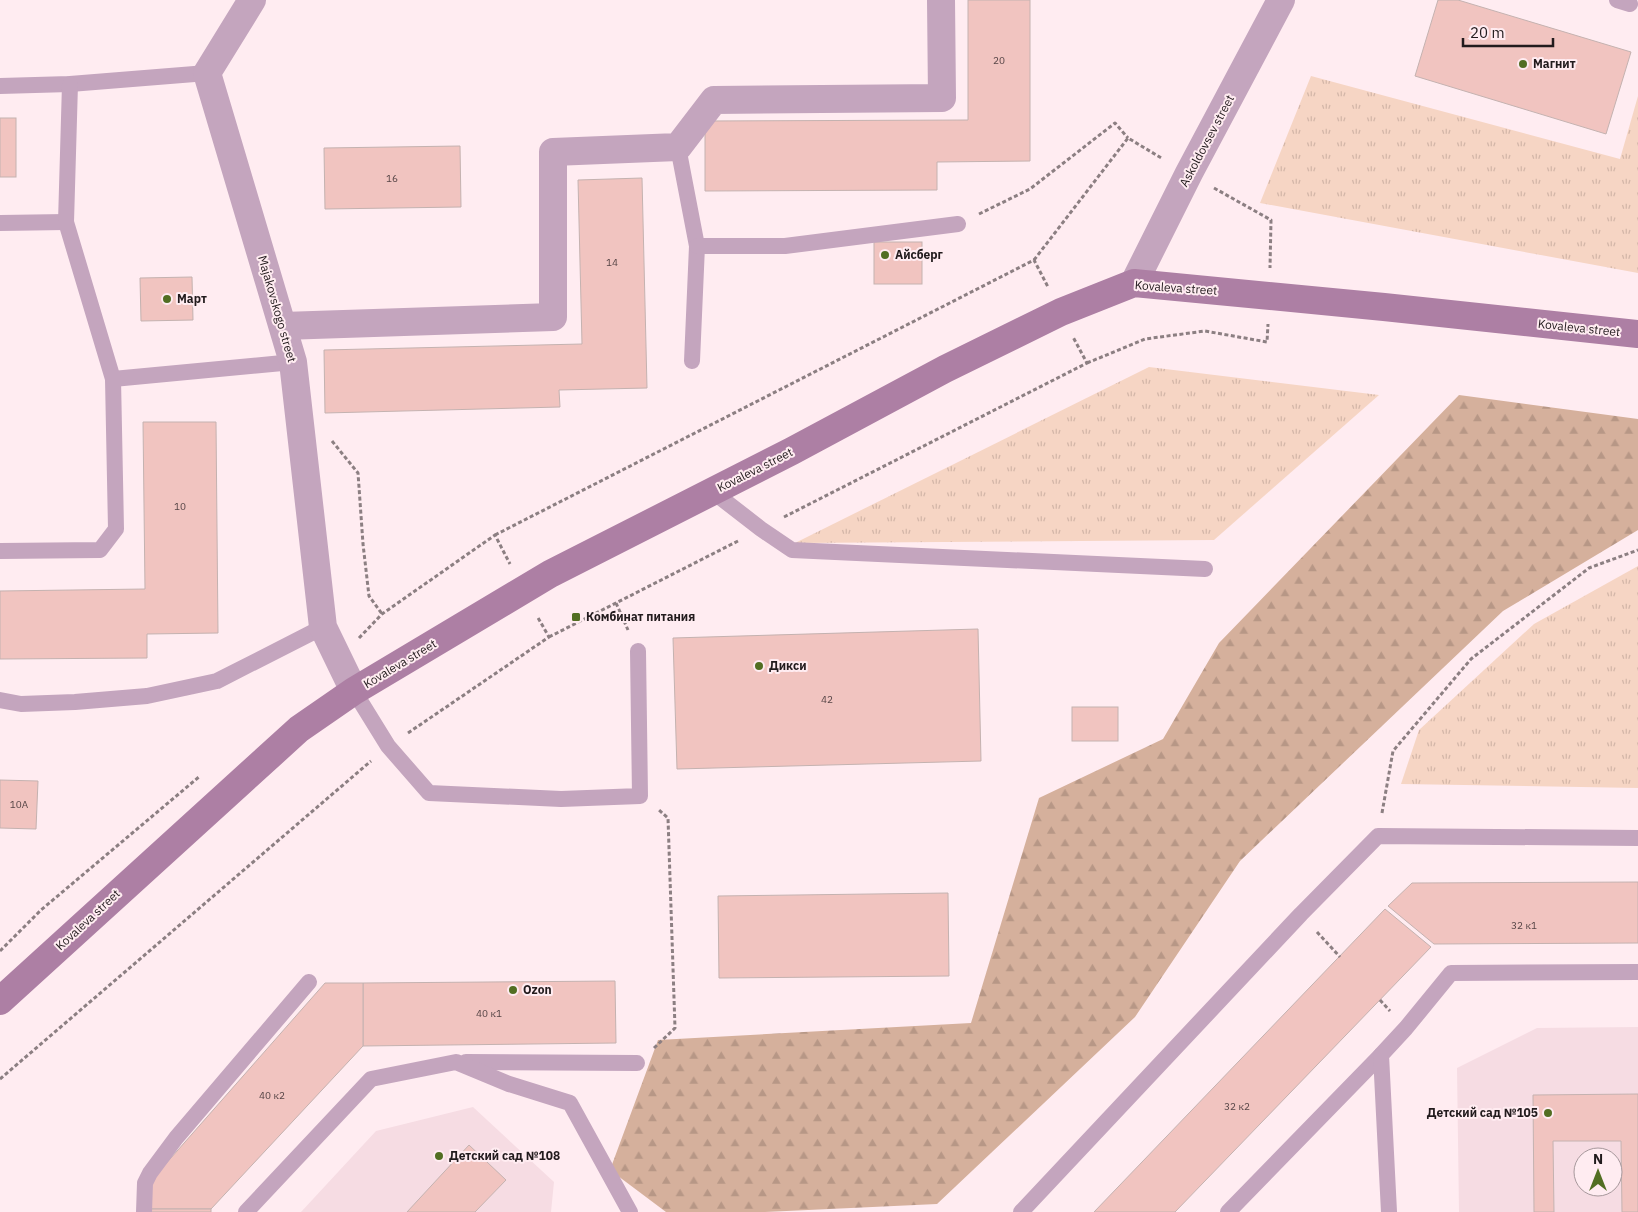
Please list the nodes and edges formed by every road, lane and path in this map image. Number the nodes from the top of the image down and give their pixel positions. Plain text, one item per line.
1 (252, 0) edge
2 (941, 0) edge
3 (1281, 0) edge
4 (207, 72) junction
5 (70, 84) junction
6 (0, 86) edge
7 (1128, 138) dead end
8 (678, 147) junction
9 (0, 222) edge
10 (66, 222) junction
11 (958, 224) joint
12 (697, 246) junction
13 (1134, 283) junction
14 (283, 326) junction
15 (1638, 334) edge
16 (692, 361) dead end
17 (293, 362) junction
18 (114, 379) junction
19 (327, 436) dead end
20 (712, 492) junction
21 (1638, 550) edge
22 (0, 551) edge
23 (1205, 569) dead end
24 (616, 603) dead end
25 (382, 614) dead end
26 (323, 627) junction
27 (638, 651) joint
28 (354, 691) junction
29 (0, 700) edge
30 (640, 796) junction
31 (1378, 836) junction
32 (1638, 838) edge
33 (1301, 914) junction
34 (1340, 957) dead end
35 (1638, 972) edge
36 (309, 982) dead end
37 (0, 1001) edge
38 (1381, 1055) junction
39 (456, 1062) junction
40 (637, 1063) joint
41 (144, 1212) edge
42 (246, 1212) edge
43 (630, 1212) edge
44 (1021, 1212) edge
45 (1228, 1212) edge
46 (1389, 1212) edge

1 - 4 street
2 - 8 street
3 - 13 street, Askoldovsev street
4 - 5 lane
4 - 14 street, Majakovskogo street
5 - 6 lane
5 - 10 lane
7 - 11 path
8 - 12 lane
8 - 14 street
9 - 10 lane
10 - 18 lane
11 - 12 lane
12 - 16 lane
13 - 15 street, Kovaleva street
13 - 20 street, Kovaleva street
14 - 17 street, Majakovskogo street
17 - 18 lane
17 - 26 street, Majakovskogo street
18 - 22 lane
19 - 25 path
20 - 23 lane
20 - 28 street, Kovaleva street
21 - 31 path
24 - 27 path
26 - 28 street, Majakovskogo street
26 - 29 lane
27 - 30 lane
28 - 30 lane
28 - 37 street, Kovaleva street
30 - 40 path
31 - 32 lane
31 - 33 lane
33 - 34 path
33 - 44 lane
35 - 38 lane
36 - 41 lane
38 - 45 lane
38 - 46 lane
39 - 40 lane
39 - 42 lane
39 - 43 lane

